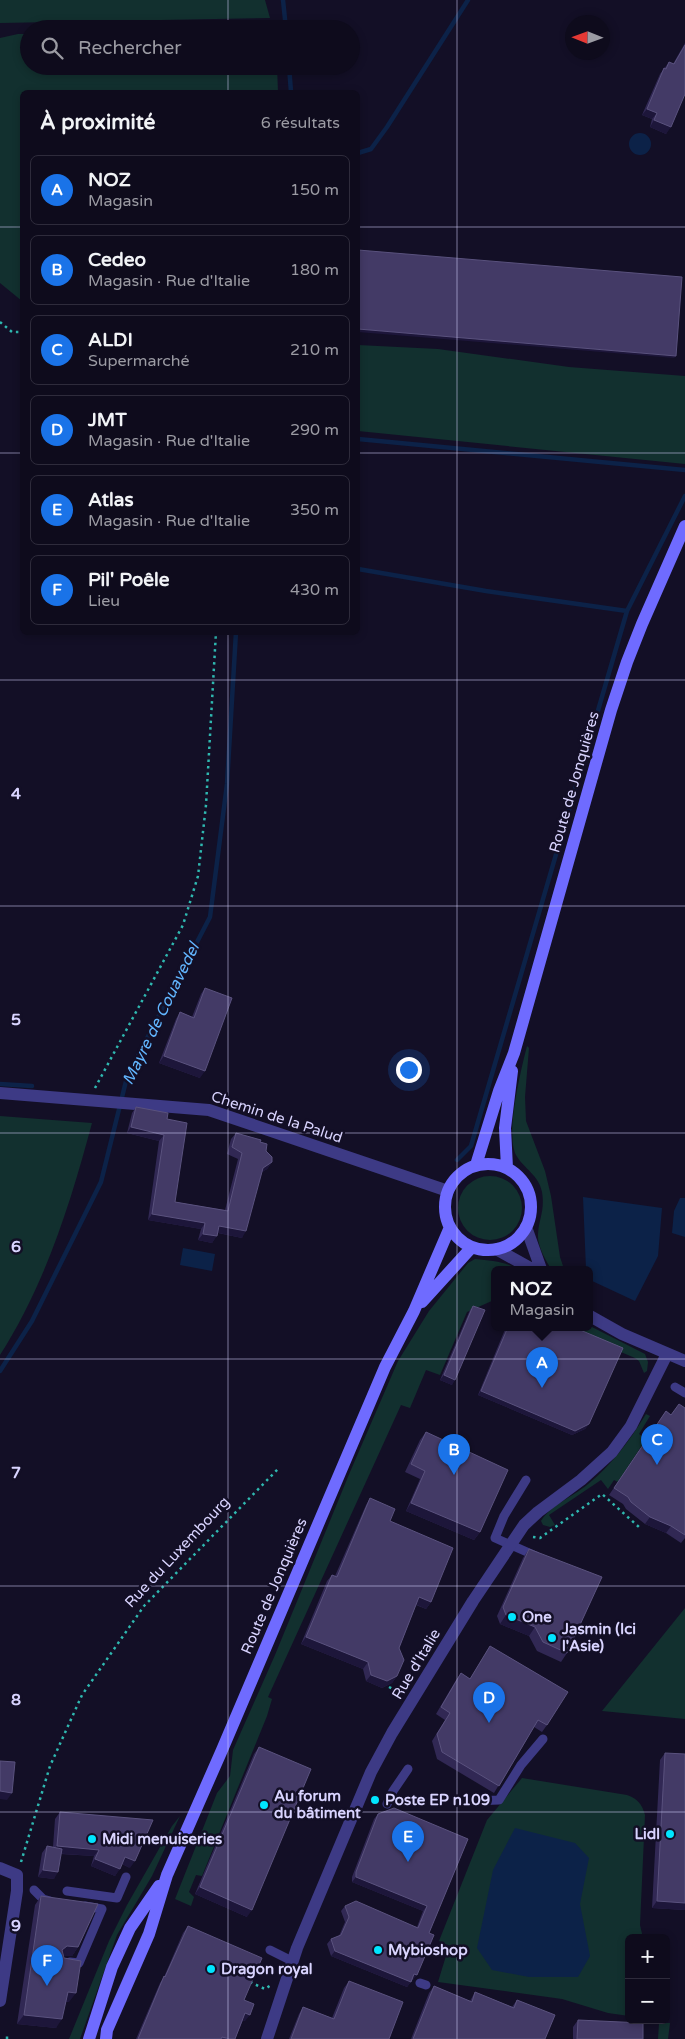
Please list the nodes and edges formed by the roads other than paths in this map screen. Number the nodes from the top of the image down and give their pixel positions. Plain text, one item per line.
1 (685, 526) edge
2 (514, 1054) junction
3 (0, 1093) edge
4 (476, 1165) junction
5 (507, 1168) junction
6 (448, 1191) junction
7 (450, 1227) junction
8 (526, 1227) junction
9 (472, 1247) junction
10 (496, 1249) junction
11 (527, 1266) edge
12 (540, 1266) edge
13 (414, 1311) junction
14 (593, 1318) edge
15 (667, 1354) junction
16 (685, 1361) edge
17 (675, 1387) dead end
18 (685, 1393) edge
19 (526, 1480) dead end
20 (511, 1544) junction
21 (545, 1559) edge
22 (543, 1739) dead end
23 (408, 1769) dead end
24 (473, 1800) dead end
25 (387, 1804) dead end
26 (0, 1868) edge
27 (166, 1875) junction
28 (126, 1878) dead end
29 (34, 1890) dead end
30 (68, 1891) dead end
31 (63, 1903) edge
32 (72, 1904) edge
33 (270, 1950) dead end
34 (292, 1961) junction
35 (61, 1962) edge
36 (0, 2001) edge
37 (90, 2039) edge
38 (106, 2039) edge
39 (267, 2039) edge

1 - 2 main road, Route de Jonquières
2 - 4 main road, Route de Jonquières
2 - 5 main road, Route de Jonquières
3 - 6 street, Chemin de la Palud
4 - 5 main road
4 - 6 main road
5 - 8 main road
6 - 7 main road
7 - 9 main road
7 - 13 main road, Route de Jonquières
8 - 10 main road
8 - 12 street
9 - 10 main road
9 - 13 main road, Route de Jonquières
10 - 11 street
13 - 27 main road, Route de Jonquières
14 - 15 street
15 - 16 street
15 - 20 street, Rue d'Italie
17 - 18 lane
19 - 20 lane
20 - 21 lane
20 - 34 street, Rue d'Italie
22 - 24 lane
23 - 25 lane
26 - 36 street
27 - 37 main road, Route de Jonquières
27 - 38 main road, Route de Jonquières
28 - 30 lane
29 - 31 lane
32 - 35 lane
33 - 34 lane
34 - 39 street, Rue d'Italie

